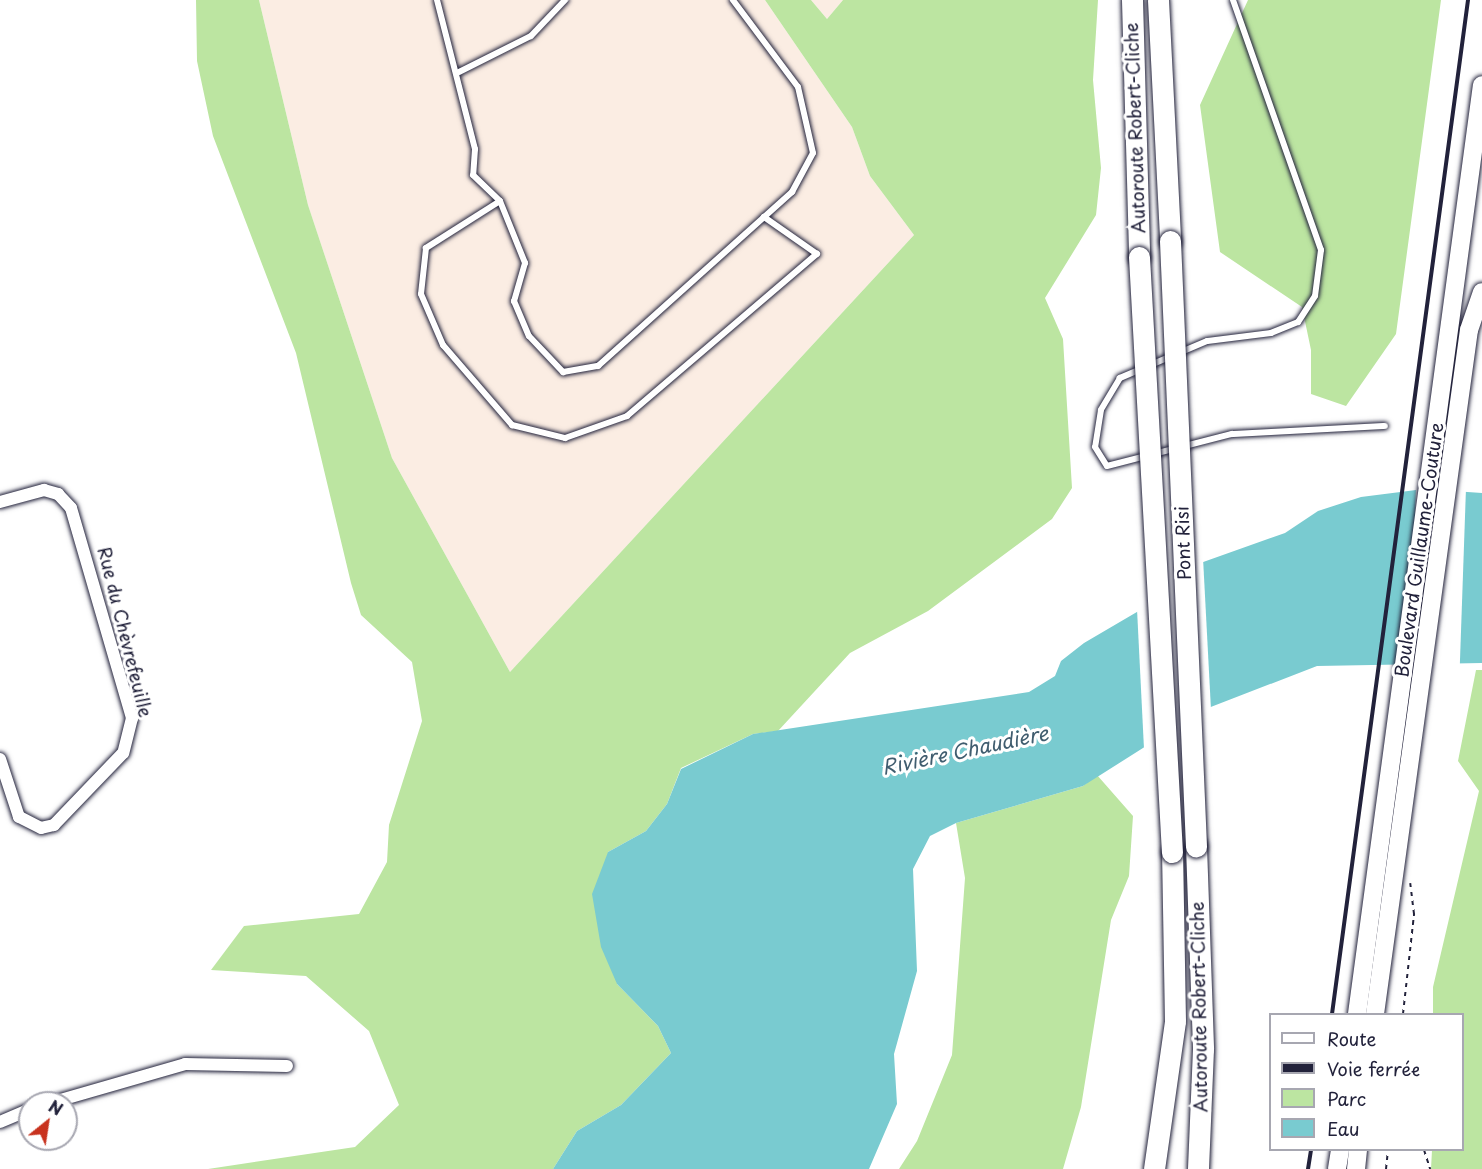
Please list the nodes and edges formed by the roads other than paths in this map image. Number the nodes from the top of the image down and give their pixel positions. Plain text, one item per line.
1 (437, 0) edge
2 (566, 0) edge
3 (733, 0) edge
4 (1132, 0) edge
5 (1158, 0) edge
6 (1233, 0) edge
7 (459, 72) junction
8 (1482, 85) edge
9 (500, 201) junction
10 (764, 217) junction
11 (1170, 241) joint
12 (1139, 257) joint
13 (1482, 292) edge
14 (1386, 426) dead end
15 (0, 502) edge
16 (0, 759) edge
17 (1396, 784) junction
18 (1196, 846) joint
19 (1172, 852) joint
20 (1357, 1013) edge
21 (1375, 1013) edge
22 (287, 1065) dead end
23 (78, 1095) edge
24 (18, 1114) edge
25 (0, 1122) edge
26 (1340, 1151) edge
27 (1358, 1151) edge
28 (1154, 1169) edge
29 (1198, 1169) edge
30 (1337, 1169) edge
31 (1356, 1169) edge

1 - 7 lane
2 - 7 lane
3 - 10 lane
4 - 12 highway, Autoroute Robert-Cliche
5 - 11 highway, Autoroute Robert-Cliche
6 - 14 lane
7 - 9 lane
8 - 17 main road, Boulevard Guillaume-Couture
9 - 10 lane
9 - 10 lane
11 - 18 highway, Pont Risi, bridge
12 - 19 highway, Pont Risi, bridge
13 - 17 main road, Boulevard Guillaume-Couture
15 - 16 street, Rue du Chèvrefeuille
17 - 20 main road, Boulevard Guillaume-Couture
17 - 21 main road, Boulevard Guillaume-Couture
18 - 29 highway, Autoroute Robert-Cliche
19 - 28 highway, Autoroute Robert-Cliche
22 - 23 street
24 - 25 street
26 - 30 main road
27 - 31 main road

